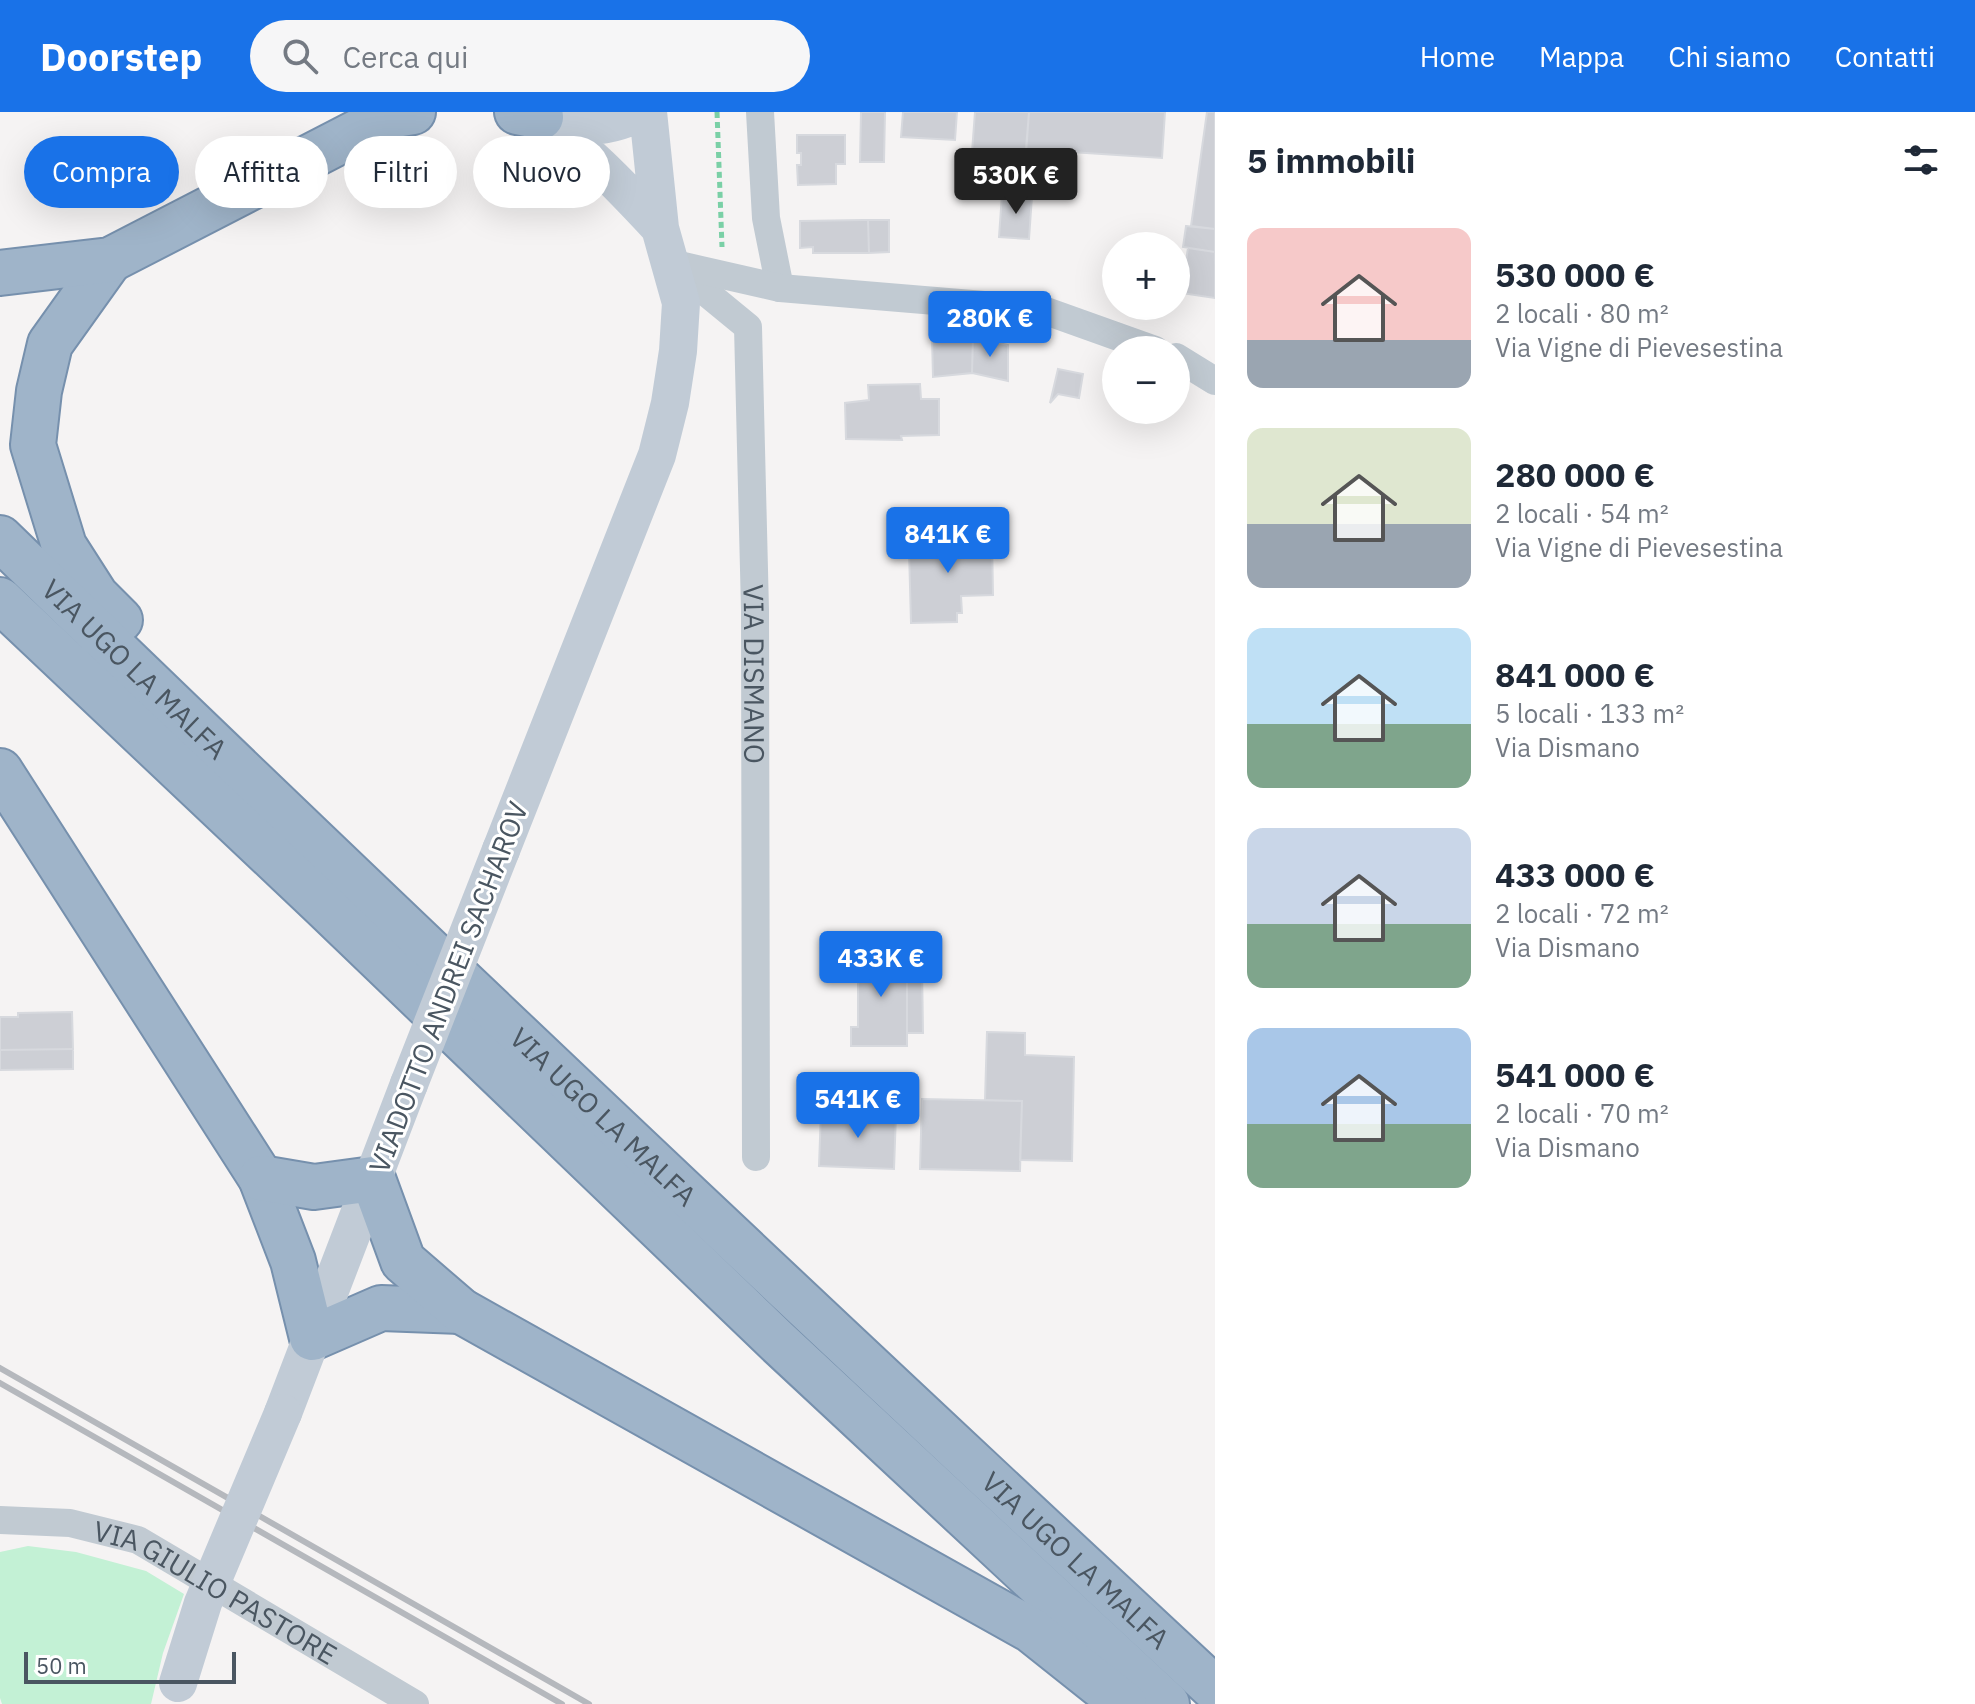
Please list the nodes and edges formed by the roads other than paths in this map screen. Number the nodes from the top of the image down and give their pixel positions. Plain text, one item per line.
1 (642, 112) edge
2 (648, 112) edge
3 (760, 112) edge
4 (398, 113) edge
5 (531, 114) edge
6 (665, 245) junction
7 (110, 260) junction
8 (0, 273) edge
9 (780, 288) junction
10 (1116, 336) edge
11 (1190, 366) edge
12 (1215, 381) edge
13 (0, 538) edge
14 (0, 600) edge
15 (0, 771) edge
16 (339, 867) junction
17 (756, 1157) dead end
18 (261, 1178) junction
19 (373, 1179) junction
20 (461, 1311) junction
21 (312, 1338) junction
22 (0, 1520) edge
23 (1215, 1689) edge
24 (176, 1694) edge
25 (415, 1704) edge
26 (1124, 1704) edge
27 (1167, 1704) edge

1 - 5 main road, VIA DISMANO
2 - 6 main road
3 - 9 street
4 - 7 highway
5 - 6 main road, VIA DISMANO
6 - 9 street
6 - 17 street, VIA DISMANO
6 - 19 main road, VIADOTTO ANDREI SACHAROV, bridge
7 - 8 highway
7 - 16 highway
9 - 10 street
11 - 12 street
13 - 16 highway, VIA UGO LA MALFA
14 - 27 highway, VIA UGO LA MALFA
15 - 18 highway
16 - 23 highway, VIA UGO LA MALFA
18 - 19 highway
18 - 21 highway
19 - 20 highway
19 - 21 main road, VIADOTTO ANDREI SACHAROV
20 - 21 highway
20 - 26 highway
21 - 24 main road, VIADOTTO ANDREI SACHAROV, bridge
22 - 25 street, VIA GIULIO PASTORE

